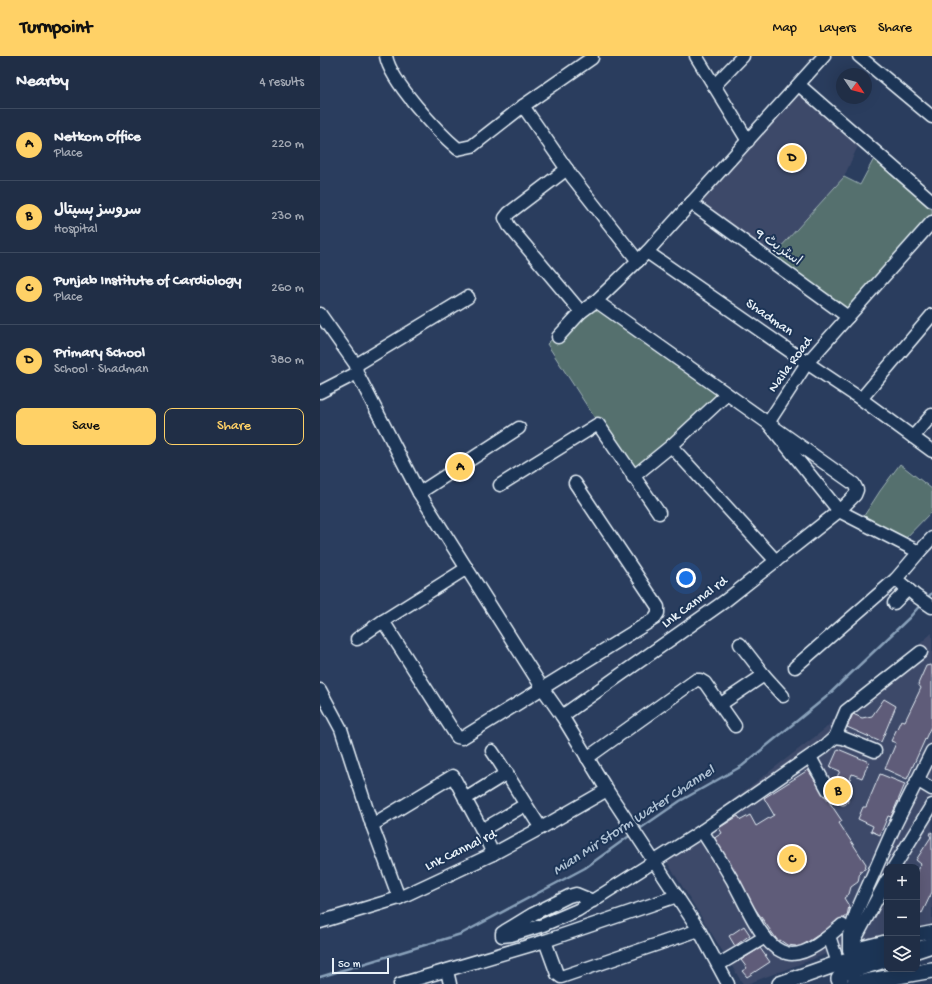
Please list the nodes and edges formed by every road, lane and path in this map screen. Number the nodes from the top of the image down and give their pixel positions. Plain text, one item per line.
1 (386, 56) edge
2 (696, 56) edge
3 (742, 56) edge
4 (824, 56) edge
5 (859, 56) edge
6 (592, 58) dead end
7 (799, 85) junction
8 (714, 86) junction
9 (523, 106) junction
10 (932, 117) edge
11 (748, 141) junction
12 (567, 170) junction
13 (932, 201) edge
14 (691, 203) junction
15 (932, 222) edge
16 (648, 252) junction
17 (638, 261) junction
18 (468, 297) dead end
19 (596, 301) junction
20 (581, 312) junction
21 (320, 314) edge
22 (932, 315) edge
23 (848, 317) junction
24 (558, 337) dead end
25 (807, 363) junction
26 (357, 369) junction
27 (320, 392) edge
28 (727, 394) junction
29 (861, 399) junction
30 (932, 415) edge
31 (768, 423) junction
32 (519, 428) dead end
33 (913, 437) junction
34 (671, 446) junction
35 (932, 451) edge
36 (633, 477) junction
37 (575, 483) dead end
38 (500, 485) dead end
39 (419, 493) junction
40 (839, 511) junction
41 (659, 513) dead end
42 (932, 538) edge
43 (919, 552) junction
44 (776, 562) junction
45 (466, 568) junction
46 (896, 579) junction
47 (912, 593) junction
48 (894, 603) dead end
49 (932, 607) edge
50 (383, 621) junction
51 (358, 639) dead end
52 (740, 644) dead end
53 (921, 652) dead end
54 (795, 667) dead end
55 (764, 675) junction
56 (543, 689) junction
57 (320, 690) edge
58 (783, 696) dead end
59 (721, 704) junction
60 (562, 716) junction
61 (735, 726) dead end
62 (834, 737) junction
63 (932, 750) edge
64 (492, 751) dead end
65 (875, 751) dead end
66 (810, 757) junction
67 (587, 758) junction
68 (929, 764) edge
69 (507, 773) junction
70 (917, 780) junction
71 (932, 789) edge
72 (607, 790) junction
73 (828, 790) dead end
74 (465, 799) junction
75 (525, 804) junction
76 (932, 805) edge
77 (372, 825) junction
78 (541, 828) junction
79 (482, 830) junction
80 (702, 831) junction
81 (493, 854) junction
82 (654, 862) junction
83 (896, 864) edge
84 (884, 885) edge
85 (677, 896) junction
86 (399, 898) junction
87 (593, 901) junction
88 (320, 922) edge
89 (842, 925) dead end
90 (699, 930) junction
91 (932, 932) edge
92 (920, 934) edge
93 (829, 936) junction
94 (765, 937) junction
95 (546, 941) junction
96 (884, 942) edge
97 (932, 944) edge
98 (920, 945) edge
99 (920, 949) edge
100 (884, 950) edge
101 (846, 954) junction
102 (884, 960) edge
103 (718, 965) junction
104 (821, 969) junction
105 (447, 970) junction
106 (932, 970) edge
107 (884, 983) edge
108 (400, 984) edge
109 (450, 984) edge
110 (728, 984) edge
111 (780, 984) edge
112 (820, 984) edge
113 (841, 984) edge
114 (854, 984) edge

1 - 9 street
2 - 8 street
3 - 8 street
4 - 7 street
5 - 10 street
6 - 9 street
7 - 11 street
7 - 13 street
8 - 11 street
9 - 12 street
11 - 14 street
12 - 17 street
12 - 20 street
14 - 16 street
14 - 23 street, اسٹریٹ 9
15 - 23 street, Naila Road
16 - 17 street
16 - 25 street, Shadman
17 - 19 street
18 - 26 street
19 - 20 street
19 - 28 street
20 - 24 street
21 - 26 street
22 - 29 street
23 - 25 street, Naila Road
25 - 29 street, Shadman
25 - 31 street, Naila Road
26 - 27 street
26 - 39 street
28 - 31 street
28 - 34 street
29 - 33 street, Shadman
30 - 33 street
31 - 40 street
31 - 40 street
32 - 39 street
33 - 35 street, Shadman
34 - 36 street
34 - 44 street
36 - 38 street
36 - 41 street
37 - 56 street
39 - 45 street
40 - 43 street
40 - 44 street, Lnk Cannal rd
42 - 43 street
43 - 46 street
44 - 60 street, Lnk Cannal rd
45 - 50 street
45 - 56 street
46 - 47 street
46 - 54 street
47 - 48 street
47 - 49 street
50 - 51 street
50 - 56 street
52 - 55 street
53 - 62 street
55 - 58 street
55 - 59 street
56 - 60 street
57 - 77 street
59 - 61 street
59 - 67 street
60 - 67 street
62 - 65 street
62 - 66 street
63 - 68 street
64 - 69 street
66 - 73 street
66 - 80 street
67 - 72 street
68 - 70 street
69 - 74 street
69 - 75 street
70 - 71 street
70 - 101 street
72 - 78 street, Lnk Cannal rd
72 - 82 street
74 - 77 street
74 - 79 street
75 - 78 street
75 - 79 street
76 - 83 street
77 - 86 street
78 - 81 street, Lnk Cannal rd
79 - 81 street
80 - 82 street
80 - 94 street
81 - 86 street, Lnk Cannal rd
82 - 85 street
82 - 87 street
84 - 101 street
85 - 90 street
85 - 95 street
86 - 88 street, Lnk Cannal rd
87 - 87 street
89 - 93 street
90 - 95 street
90 - 103 street
91 - 92 street
93 - 94 street
93 - 101 street
94 - 103 street
95 - 105 street
96 - 101 street
97 - 98 main road
97 - 99 main road
100 - 101 main road
101 - 104 main road
102 - 113 main road
103 - 110 street
104 - 111 main road
104 - 112 main road
105 - 108 street
105 - 109 street
106 - 107 main road
106 - 114 main road

